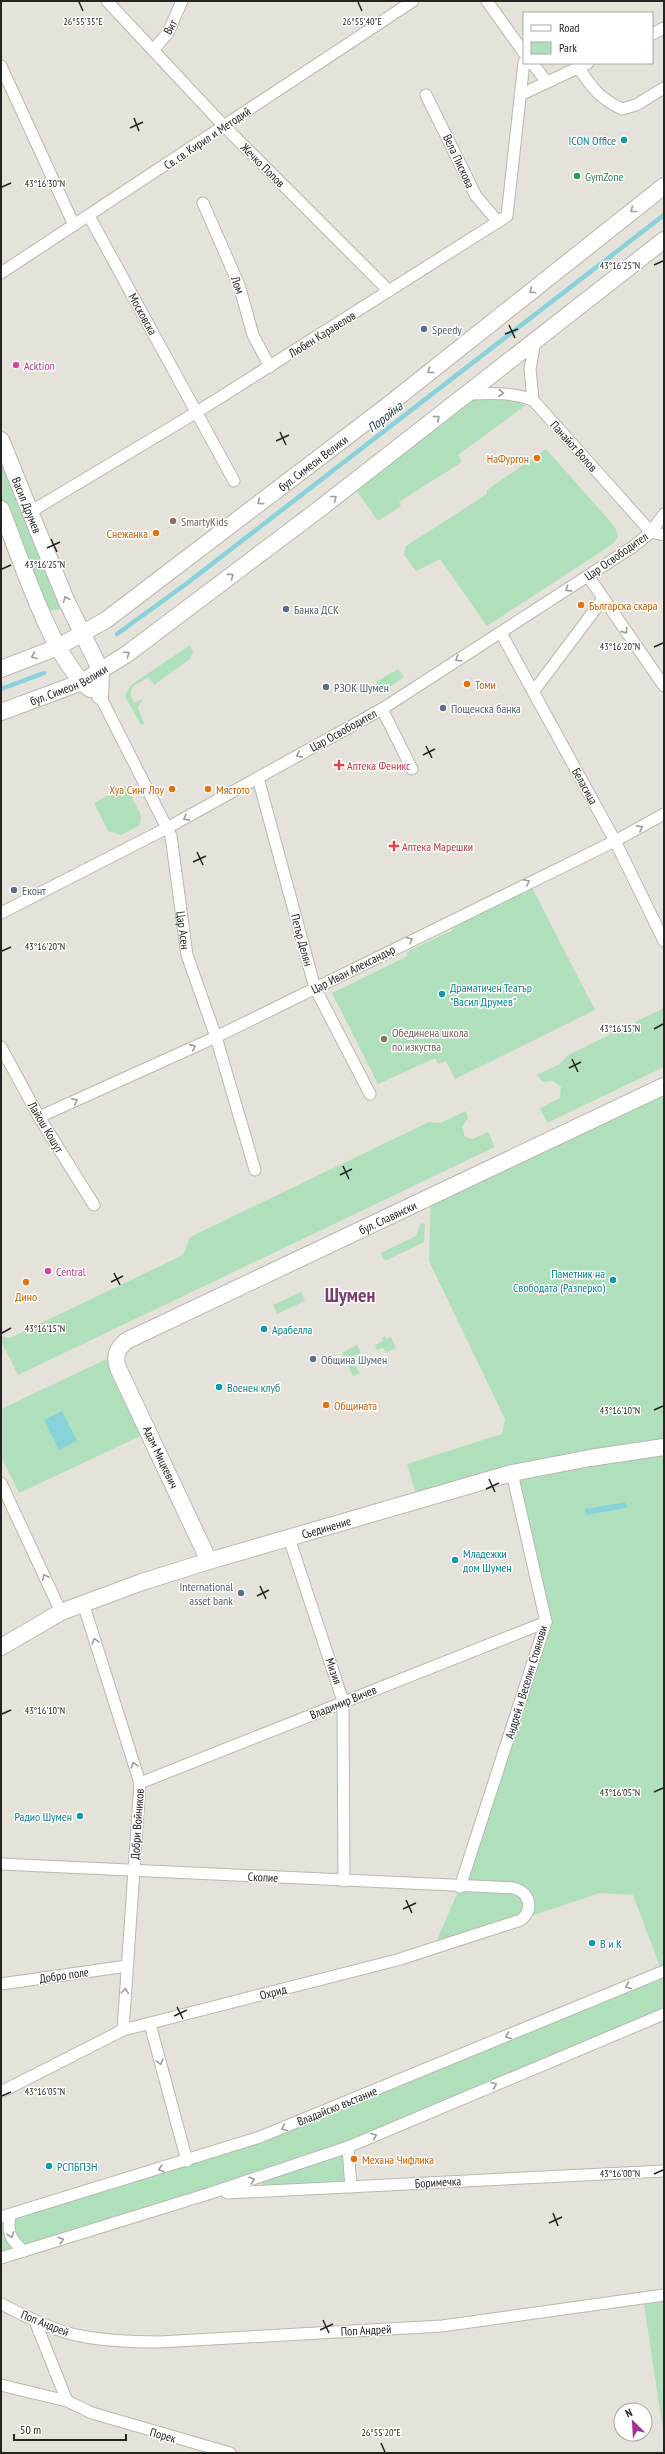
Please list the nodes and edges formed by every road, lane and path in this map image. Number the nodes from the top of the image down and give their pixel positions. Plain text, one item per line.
1 (107, 1) edge
2 (182, 1) edge
3 (413, 1) edge
4 (487, 1) edge
5 (664, 28) edge
6 (653, 34) edge
7 (154, 50) junction
8 (523, 52) edge
9 (524, 64) edge
10 (533, 64) edge
11 (583, 65) edge
12 (1, 66) edge
13 (547, 82) junction
14 (664, 88) edge
15 (426, 95) dead end
16 (520, 95) junction
17 (224, 126) junction
18 (664, 186) edge
19 (204, 203) dead end
20 (88, 216) junction
21 (498, 222) junction
22 (74, 225) junction
23 (664, 240) edge
24 (1, 273) edge
25 (389, 291) junction
26 (535, 341) junction
27 (270, 367) junction
28 (468, 394) junction
29 (533, 400) junction
30 (197, 412) junction
31 (1, 440) edge
32 (234, 480) dead end
33 (1, 509) edge
34 (30, 512) junction
35 (664, 514) edge
36 (652, 532) junction
37 (5, 534) edge
38 (664, 535) edge
39 (588, 576) junction
40 (603, 599) junction
41 (501, 633) junction
42 (83, 634) junction
43 (58, 647) junction
44 (1, 669) edge
45 (101, 671) junction
46 (82, 682) junction
47 (664, 686) edge
48 (533, 692) junction
49 (100, 696) junction
50 (382, 709) junction
51 (1, 712) edge
52 (412, 769) dead end
53 (258, 778) junction
54 (664, 814) edge
55 (167, 828) junction
56 (615, 841) junction
57 (1, 913) edge
58 (664, 941) edge
59 (315, 988) junction
60 (216, 1037) junction
61 (1, 1047) edge
62 (664, 1086) edge
63 (370, 1094) dead end
64 (39, 1117) junction
65 (255, 1170) dead end
66 (94, 1205) dead end
67 (116, 1353) joint
68 (664, 1447) edge
69 (512, 1473) junction
70 (1, 1483) edge
71 (289, 1538) junction
72 (209, 1561) junction
73 (83, 1603) junction
74 (61, 1612) junction
75 (546, 1622) junction
76 (1, 1647) edge
77 (343, 1701) junction
78 (140, 1783) junction
79 (1, 1864) edge
80 (133, 1871) junction
81 (344, 1881) junction
82 (460, 1887) junction
83 (524, 1892) joint
84 (126, 1966) junction
85 (664, 1971) edge
86 (1, 1984) edge
87 (664, 2014) edge
88 (150, 2024) junction
89 (123, 2030) junction
90 (1, 2092) edge
91 (348, 2147) junction
92 (187, 2161) junction
93 (664, 2171) edge
94 (351, 2186) junction
95 (211, 2193) junction
96 (6, 2216) edge
97 (24, 2251) junction
98 (1, 2258) edge
99 (664, 2295) edge
100 (1, 2304) edge
101 (35, 2320) junction
102 (1, 2385) edge
103 (67, 2401) junction
104 (230, 2453) edge

1 - 7 street, Жечко Попов
2 - 7 street, Вит
3 - 17 street, Св. св. Кирил и Методий
4 - 8 street
5 - 6 street
7 - 17 street, Жечко Попов
9 - 16 street
10 - 13 street
11 - 13 street
11 - 14 street
12 - 22 street
13 - 16 street
15 - 21 street, Вела Пискова
16 - 21 street, Любен Каравелов
17 - 20 street, Св. св. Кирил и Методий
17 - 25 street, Жечко Попов
18 -> 42 street, бул. Симеон Велики
19 - 27 street, Лом
20 - 22 street, Св. св. Кирил и Методий
20 - 30 street, Московска
21 - 25 street, Любен Каравелов
22 - 24 street, Св. св. Кирил и Методий
23 - 26 street, бул. Симеон Велики
25 - 27 street, Любен Каравелов
26 - 28 street, бул. Симеон Велики
26 - 29 street
27 - 30 street, Любен Каравелов
28 -> 29 street, Панайот Волов
45 -> 28 street, бул. Симеон Велики
29 - 36 street, Панайот Волов
30 - 32 street, Московска
30 - 34 street, Любен Каравелов
31 - 34 street, Васил Друмев
33 - 37 street
42 -> 34 street, Васил Друмев
35 - 36 street, Цар Освободител
36 - 38 street
36 - 39 street, Цар Освободител
37 - 43 street
39 - 40 street
39 -> 41 street, Цар Освободител
40 -> 47 street
40 - 48 street
41 - 48 street, Беласица
41 -> 50 street, Цар Освободител
42 - 43 street, бул. Симеон Велики
42 - 45 street, Васил Друмев
43 -> 44 street, бул. Симеон Велики
43 - 46 street
45 - 46 street, бул. Симеон Велики
45 - 49 street, Цар Асен
46 - 49 street, Цар Асен
46 - 51 street, бул. Симеон Велики
48 - 56 street, Беласица
49 - 55 street, Цар Асен
50 - 52 street
50 -> 53 street, Цар Освободител
53 -> 55 street, Цар Освободител
53 - 59 street, Петър Делян
56 -> 54 street, Цар Иван Александър
55 - 57 street, Цар Освободител
55 - 60 street, Цар Асен
56 - 58 street, Беласица
59 -> 56 street, Цар Иван Александър
59 - 60 street, Цар Иван Александър
59 - 63 street, Петър Делян
64 -> 60 street, Цар Иван Александър
60 - 65 street, Цар Асен
61 - 64 street, Лайош Кошут
62 - 67 street, бул. Славянски
64 - 66 street, Лайош Кошут
67 - 72 street, Адам Мицкевич
68 - 69 street, Съединение
69 - 71 street, Съединение
69 - 75 street, Андрей и Веселин Стоянови
74 -> 70 street
71 - 72 street, Съединение
71 - 77 street, Мизия
72 - 73 street, Съединение
73 - 74 street, Съединение
78 -> 73 street, Добри Войников
74 - 76 street, Съединение
75 - 77 street, Владимир Вичев
75 - 82 street, Андрей и Веселин Стоянови
77 - 78 street, Владимир Вичев
77 - 81 street, Мизия
78 - 80 street, Добри Войников
79 - 80 street, Скопие
80 - 81 street, Скопие
80 - 84 street, Добри Войников
81 - 82 street, Скопие
82 - 83 street, Скопие
83 - 88 street, Охрид
84 - 86 street, Добро поле
89 -> 84 street, Добри Войников
85 -> 92 street, Владайско въстание
91 -> 87 street
88 - 89 street, Охрид
88 -> 92 street
89 - 90 street, Охрид
91 - 94 street
95 -> 91 street
92 -> 96 street, Владайско въстание
93 - 94 street, Боримечка
94 - 95 street, Боримечка
97 -> 95 street
96 -> 97 street
97 - 98 street
99 - 101 street, Поп Андрей
100 - 101 street, Поп Андрей
101 - 103 street
102 - 103 street, Порек
103 - 104 street, Порек

